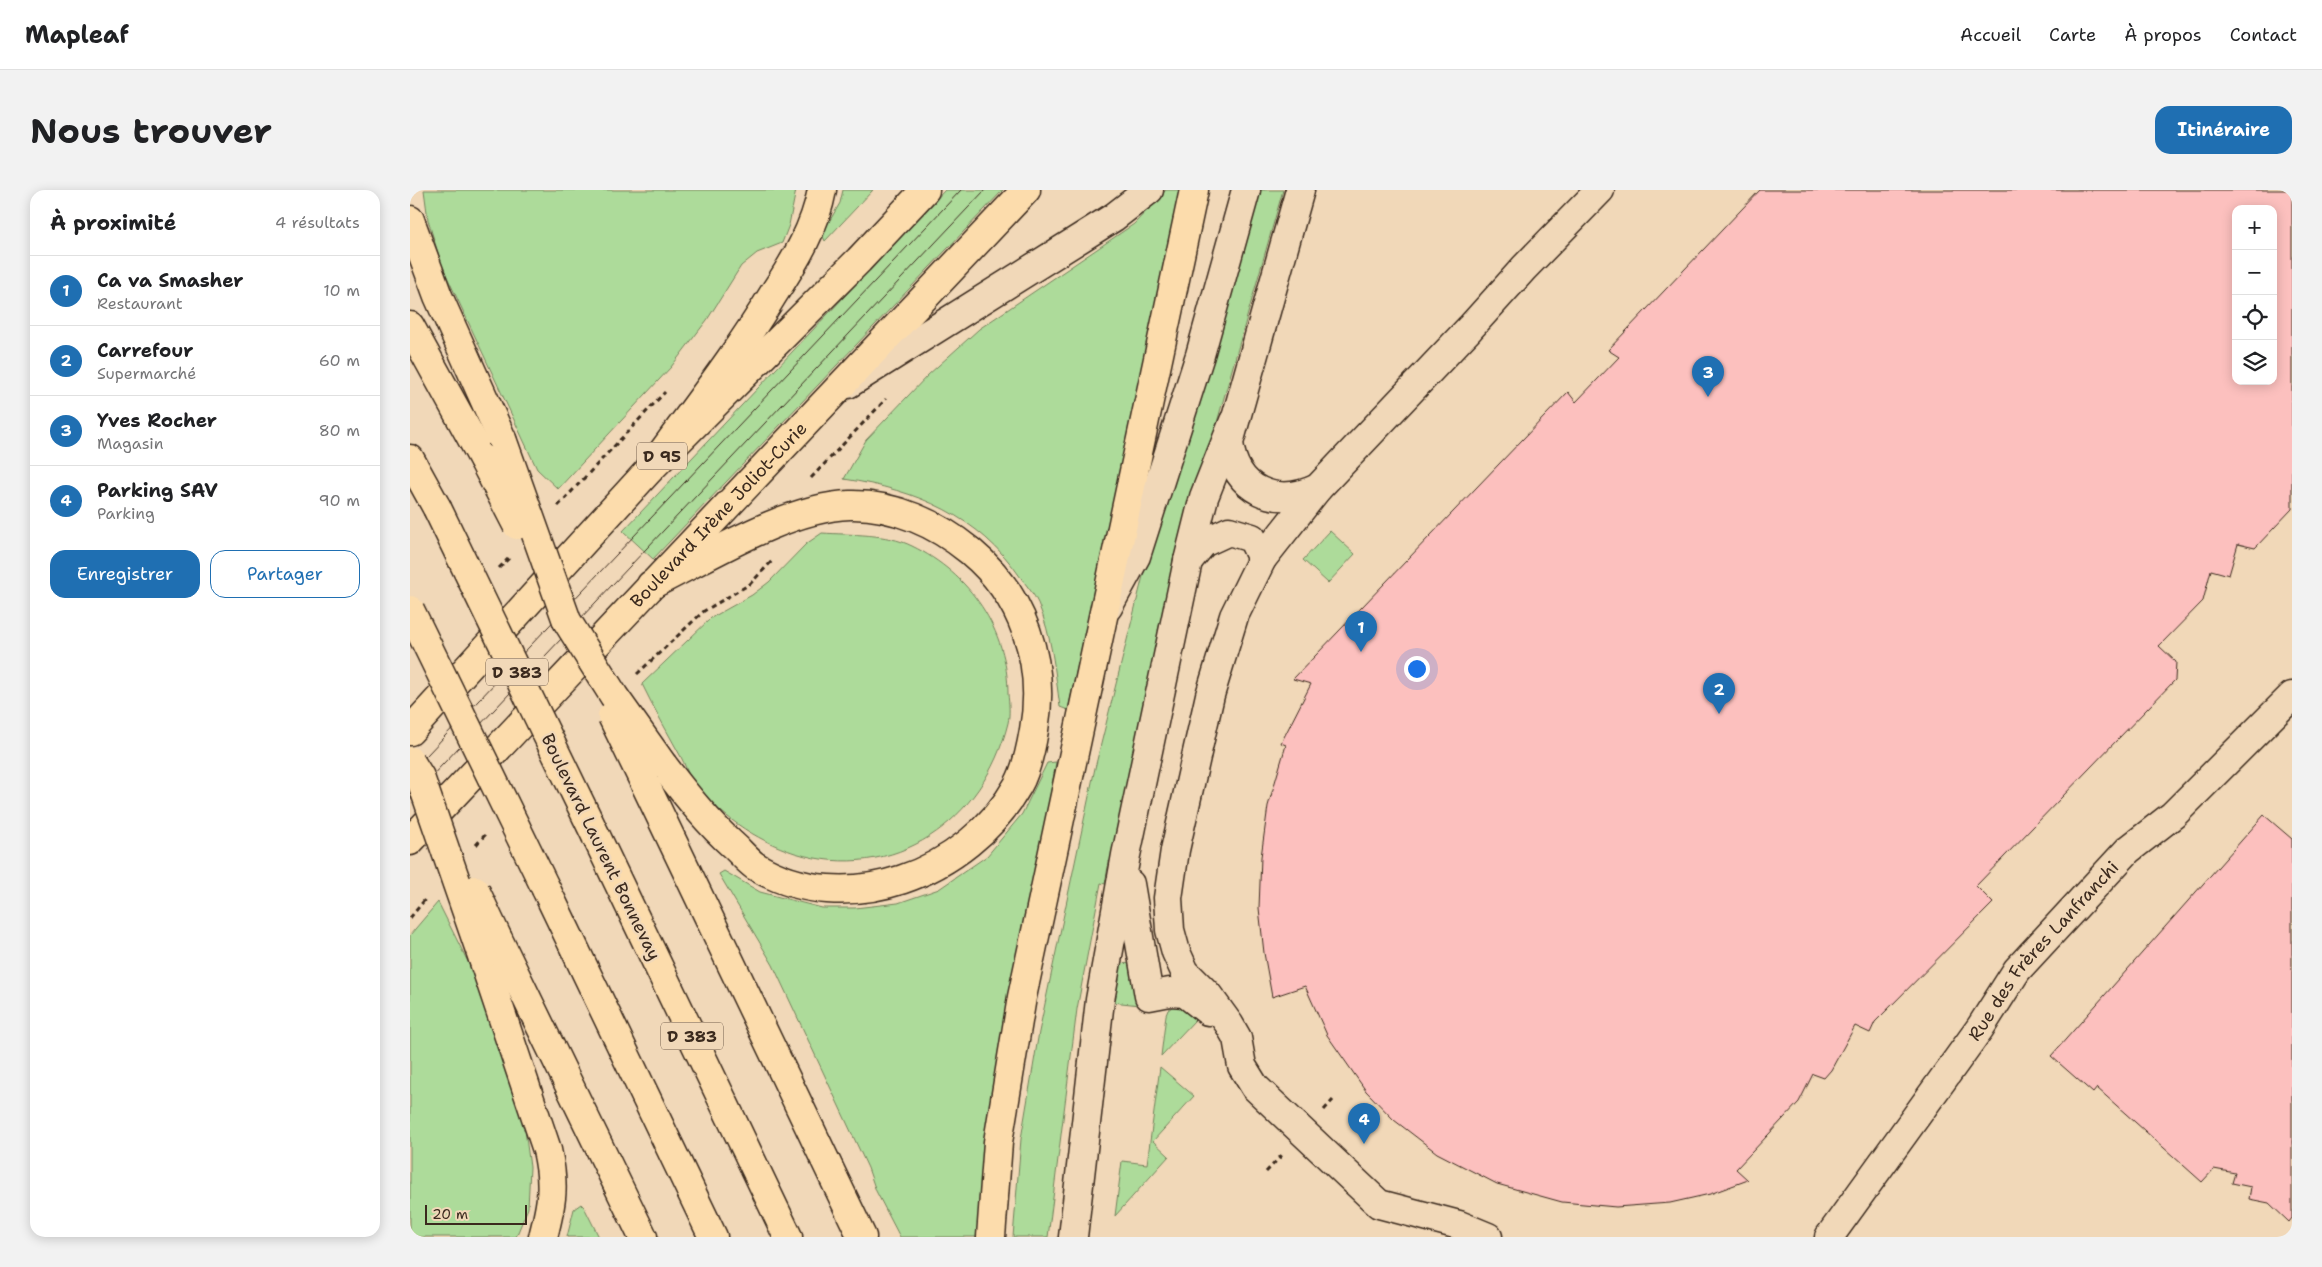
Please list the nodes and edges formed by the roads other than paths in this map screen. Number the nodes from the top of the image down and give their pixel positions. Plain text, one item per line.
1 (822, 190) edge
2 (925, 190) edge
3 (1026, 190) edge
4 (1149, 190) edge
5 (1194, 190) edge
6 (1246, 190) edge
7 (1300, 190) edge
8 (1600, 190) edge
9 (410, 220) edge
10 (410, 326) edge
11 (832, 394) junction
12 (1234, 421) junction
13 (410, 459) edge
14 (650, 468) junction
15 (1318, 488) junction
16 (1262, 559) junction
17 (1188, 561) junction
18 (652, 585) junction
19 (410, 610) edge
20 (1106, 611) junction
21 (567, 622) junction
22 (2292, 696) edge
23 (410, 731) edge
24 (413, 765) edge
25 (654, 775) junction
26 (410, 840) edge
27 (1126, 855) junction
28 (490, 948) junction
29 (1229, 1024) junction
30 (543, 1237) edge
31 (643, 1237) edge
32 (713, 1237) edge
33 (788, 1237) edge
34 (862, 1237) edge
35 (991, 1237) edge
36 (1073, 1237) edge
37 (1488, 1237) edge
38 (1829, 1237) edge

1 - 14 main road
2 - 14 main road, D 95
3 - 11 main road, Boulevard Irène Joliot-Curie
4 - 11 street
5 - 20 main road
6 - 20 street
7 - 12 street
8 - 15 street
9 - 21 main road, bridge
10 - 21 main road, bridge
11 - 18 main road, Boulevard Irène Joliot-Curie
12 - 15 street
12 - 17 street
13 - 33 main road, Boulevard Laurent Bonnevay / D 383, bridge
14 - 23 main road, D 95
15 - 16 street
16 - 17 street
16 - 29 street
17 - 27 street
18 - 25 main road
18 - 26 main road, Boulevard Irène Joliot-Curie
19 - 32 main road, bridge
20 - 35 main road
21 - 25 main road, bridge
22 - 38 street, Rue des Frères Lanfranchi
24 - 28 main road, bridge
25 - 34 main road
27 - 29 street
27 - 36 street
28 - 30 main road
28 - 31 main road
29 - 37 street

